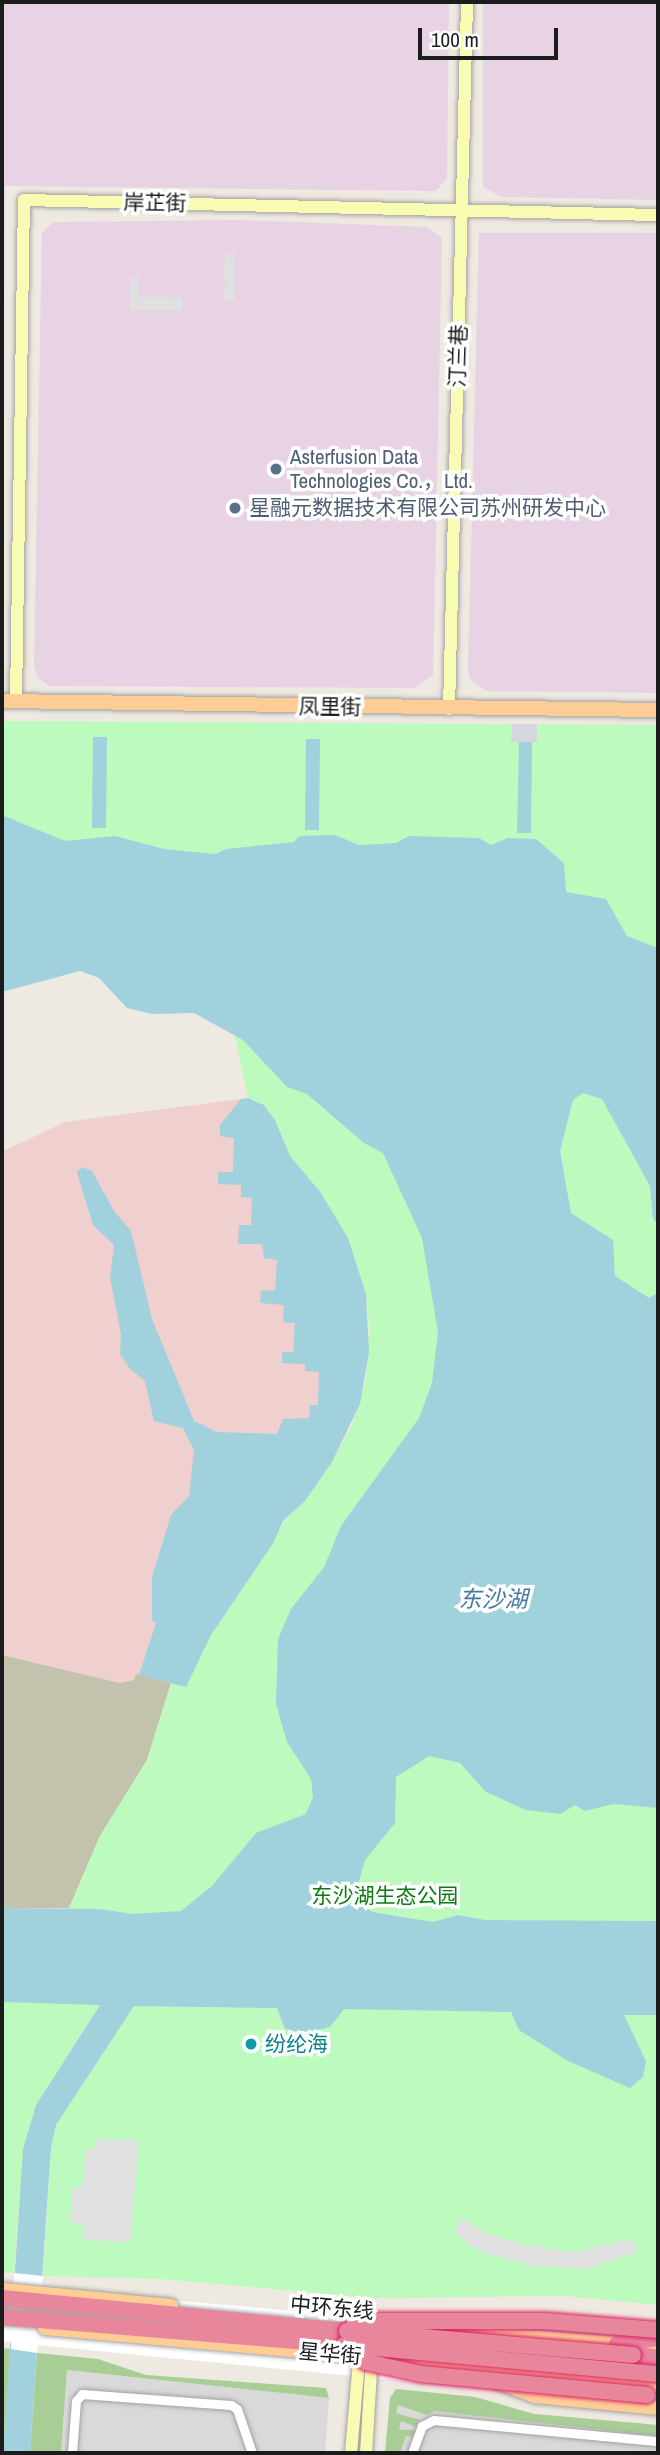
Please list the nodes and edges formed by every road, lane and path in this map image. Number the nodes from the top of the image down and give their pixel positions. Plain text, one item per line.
1 (467, 2) edge
2 (462, 210) junction
3 (658, 215) edge
4 (9, 701) edge
5 (449, 709) junction
6 (658, 710) edge
7 (6, 2293) edge
8 (5, 2322) edge
9 (366, 2327) junction
10 (658, 2330) edge
11 (658, 2337) edge
12 (345, 2338) junction
13 (617, 2344) junction
14 (658, 2347) edge
15 (366, 2357) junction
16 (658, 2357) edge
17 (475, 2370) junction
18 (658, 2374) edge
19 (655, 2396) edge
20 (658, 2441) edge
21 (72, 2453) edge
22 (252, 2453) edge
23 (351, 2453) edge
24 (366, 2453) edge
25 (412, 2453) edge

1 - 2 street, 汀兰巷
2 - 3 street, 岸芷街
2 - 4 street, 岸芷街
2 - 5 street, 汀兰巷
4 - 5 main road, 凤里街
5 - 6 main road, 凤里街
7 - 9 main road, 星华街
7 - 12 highway, 中环东线
8 - 12 highway, 中环东线
8 - 15 main road, 星华街
9 - 13 main road, 星华街
9 - 15 street
10 - 12 highway, bridge
11 - 13 highway
12 - 16 highway, 中环东线, bridge
12 - 18 highway, 中环东线, bridge
12 - 19 highway, bridge
13 - 14 main road, 星华街
15 - 17 main road, 星华街
15 - 23 street
15 - 24 street
17 - 19 main road, 星华街
17 - 19 main road
20 - 25 street
21 - 22 street

